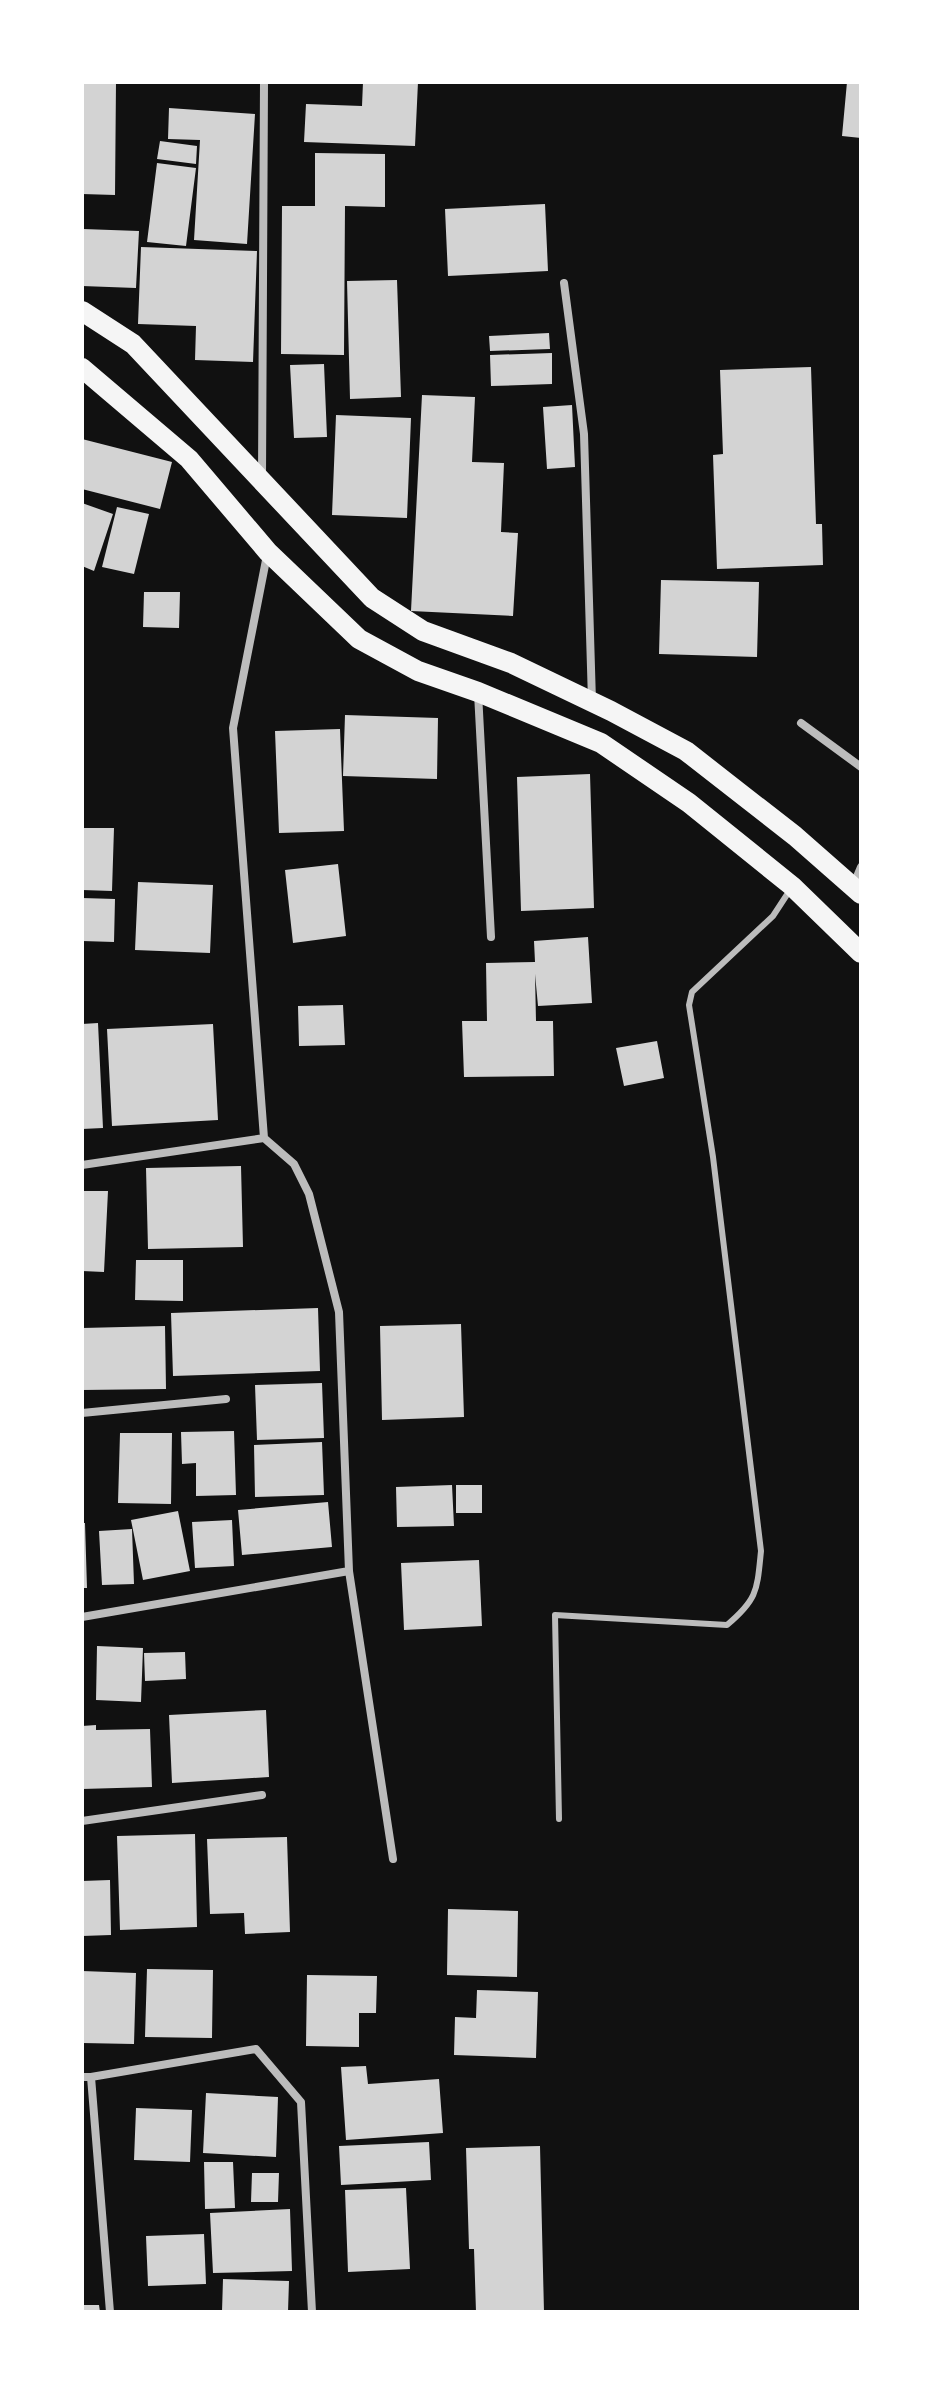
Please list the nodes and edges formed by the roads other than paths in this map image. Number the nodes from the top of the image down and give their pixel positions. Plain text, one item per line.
1 (264, 82) edge
2 (564, 283) dead end
3 (82, 311) edge
4 (82, 368) edge
5 (262, 479) junction
6 (268, 552) junction
7 (478, 692) junction
8 (592, 702) junction
9 (801, 723) dead end
10 (861, 767) edge
11 (861, 867) edge
12 (792, 886) junction
13 (857, 891) edge
14 (491, 937) dead end
15 (861, 953) edge
16 (264, 1138) junction
17 (82, 1165) edge
18 (226, 1399) dead end
19 (82, 1413) edge
20 (349, 1571) junction
21 (82, 1617) edge
22 (262, 1795) dead end
23 (559, 1819) dead end
24 (82, 1821) edge
25 (393, 1859) dead end
26 (86, 2077) edge
27 (110, 2312) edge
28 (312, 2312) edge

1 - 5 street
2 - 8 street
3 - 5 main road
4 - 6 main road
5 - 8 main road
6 - 7 main road
6 - 16 street
7 - 12 main road
7 - 14 street
8 - 13 main road
9 - 10 street
11 - 13 street
12 - 15 main road
12 - 23 lane
16 - 17 street
16 - 20 street
18 - 19 street
20 - 21 street
20 - 25 street
22 - 24 street
26 - 27 street
26 - 28 street

